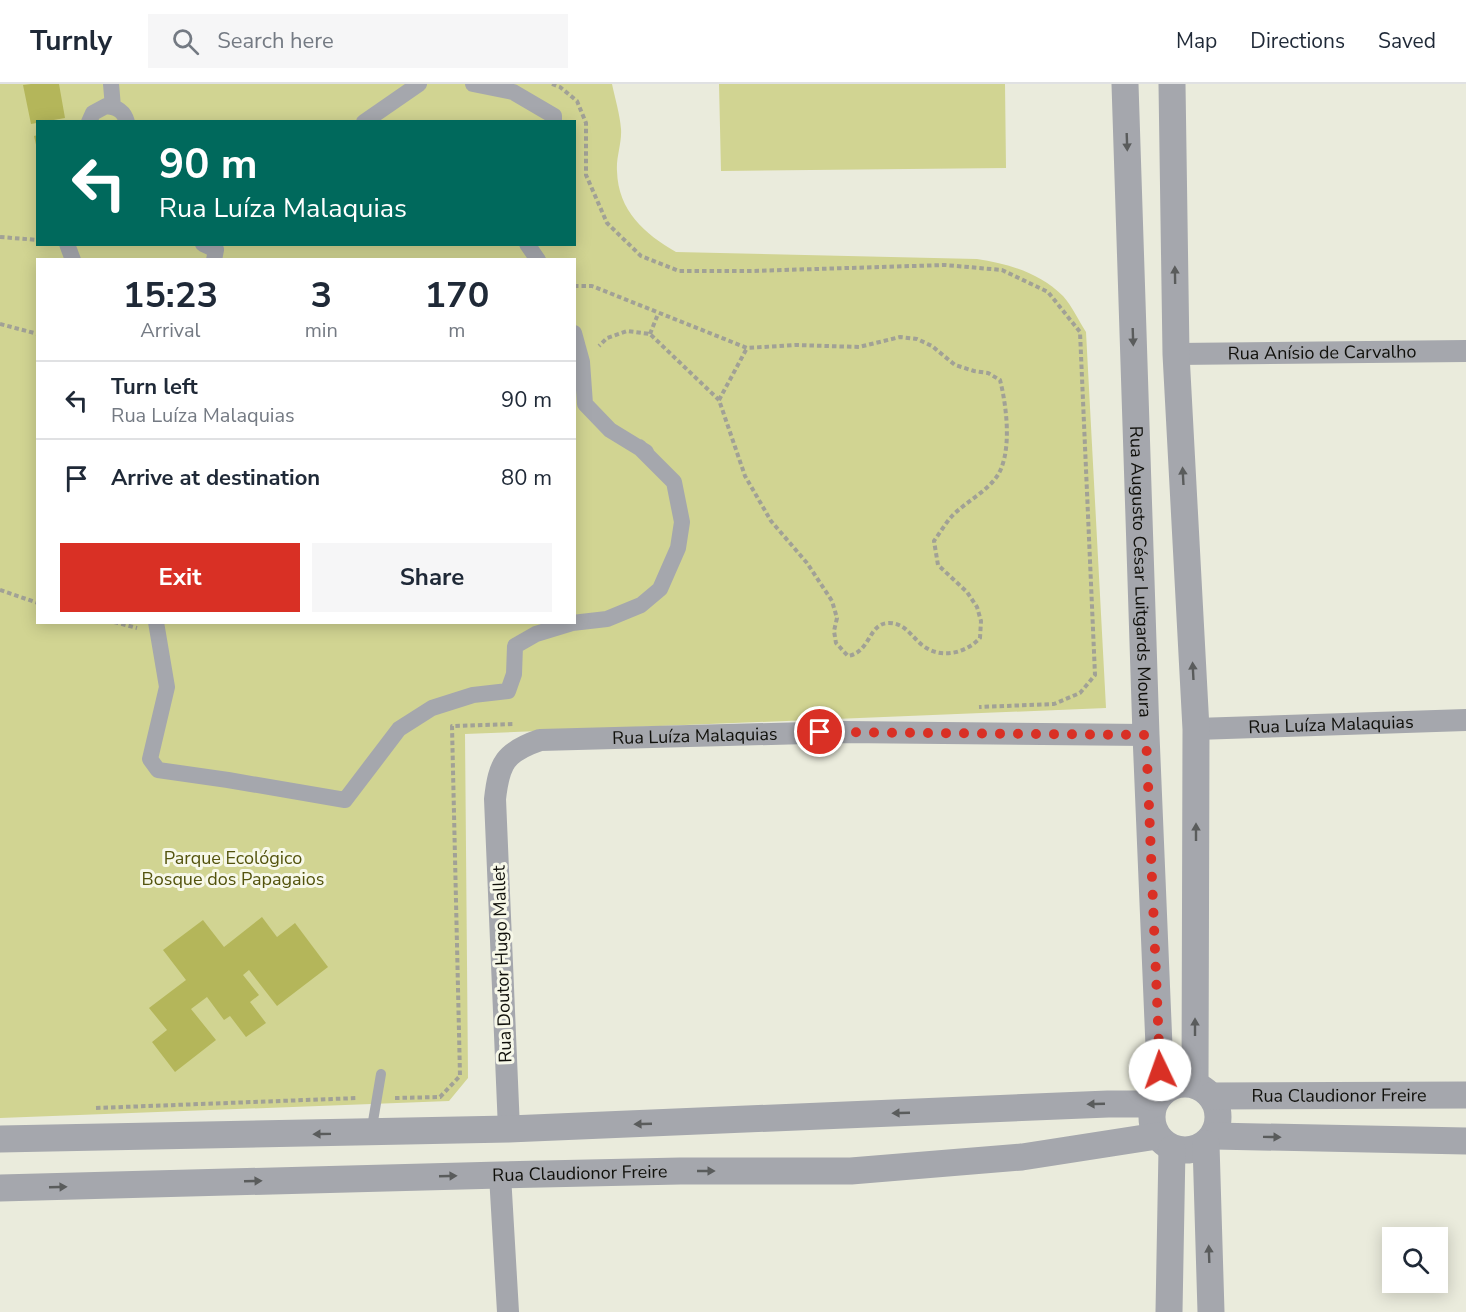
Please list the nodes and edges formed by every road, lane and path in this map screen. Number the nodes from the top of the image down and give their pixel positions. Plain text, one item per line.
1 (111, 84) edge
2 (419, 84) edge
3 (473, 84) edge
4 (552, 84) edge
5 (1125, 84) edge
6 (1172, 84) edge
7 (113, 106) junction
8 (90, 120) edge
9 (127, 120) edge
10 (367, 120) edge
11 (554, 120) edge
12 (0, 237) edge
13 (36, 240) edge
14 (576, 286) edge
15 (658, 314) junction
16 (0, 324) edge
17 (36, 333) edge
18 (650, 334) junction
19 (576, 340) edge
20 (747, 348) junction
21 (1466, 351) edge
22 (1176, 354) junction
23 (582, 362) junction
24 (719, 400) junction
25 (639, 447) junction
26 (660, 465) dead end
27 (0, 590) edge
28 (36, 602) edge
29 (576, 623) edge
30 (156, 624) edge
31 (569, 624) edge
32 (971, 707) dead end
33 (1466, 720) edge
34 (523, 723) dead end
35 (1196, 729) junction
36 (1146, 735) junction
37 (495, 799) joint
38 (381, 1074) dead end
39 (1203, 1091) junction
40 (1466, 1095) edge
41 (353, 1098) dead end
42 (388, 1099) dead end
43 (1158, 1099) junction
44 (94, 1108) dead end
45 (509, 1129) junction
46 (371, 1133) junction
47 (0, 1139) edge
48 (1210, 1140) junction
49 (1466, 1141) edge
50 (1165, 1142) junction
51 (500, 1175) junction
52 (0, 1188) edge
53 (508, 1312) edge
54 (1169, 1312) edge
55 (1211, 1312) edge

1 - 7 street
2 - 10 street
3 - 11 street
4 - 32 path
5 -> 36 street, Rua Augusto César Luitgards Moura
22 -> 6 street
7 - 8 street
7 - 9 street
12 - 13 path
14 - 15 path
15 - 18 path
15 - 20 path
16 - 17 path
18 - 23 path
18 - 24 path
19 - 23 street
20 - 24 path
20 - 24 path
21 - 22 street, Rua Anísio de Carvalho
35 -> 22 street
23 - 25 street
25 - 26 street
25 - 29 street
27 - 28 path
30 - 31 street
33 - 35 street, Rua Luíza Malaquias
34 - 42 path
39 -> 35 street
36 - 37 street, Rua Luíza Malaquias
36 - 43 street, Rua Augusto César Luitgards Moura
37 - 45 street, Rua Doutor Hugo Mallet
38 - 46 lane
39 - 40 street, Rua Claudionor Freire
39 - 43 street
39 - 48 street
41 - 44 path
43 -> 45 street
43 - 50 street, Rua Augusto César Luitgards Moura
45 - 46 street
46 -> 47 street
48 -> 49 street
48 - 50 street
55 -> 48 street
51 -> 50 street, Rua Claudionor Freire
50 - 54 street, Rua Augusto César Luitgards Moura
52 -> 51 street, Rua Claudionor Freire
51 - 53 street

